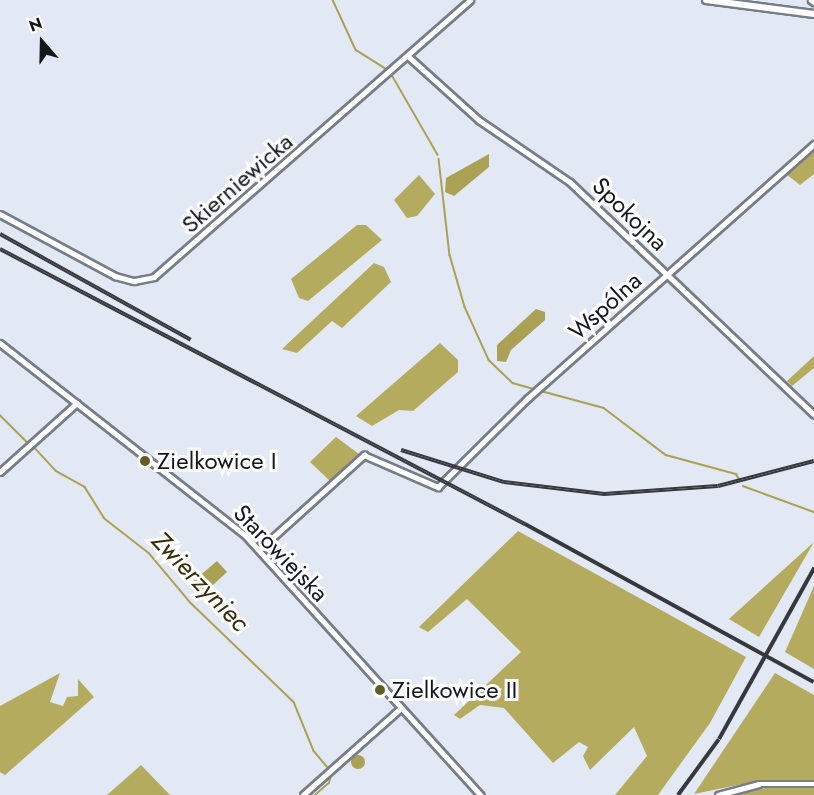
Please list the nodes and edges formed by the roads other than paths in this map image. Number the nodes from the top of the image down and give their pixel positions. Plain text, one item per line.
1 (470, 0) edge
2 (706, 0) edge
3 (814, 14) edge
4 (408, 56) junction
5 (814, 144) edge
6 (0, 214) edge
7 (667, 274) junction
8 (0, 343) edge
9 (77, 403) junction
10 (814, 414) edge
11 (0, 471) edge
12 (259, 550) junction
13 (401, 708) junction
14 (814, 784) edge
15 (303, 795) edge
16 (481, 795) edge
17 (718, 795) edge

1 - 4 street, Skierniewicka
2 - 3 main road
4 - 6 street, Skierniewicka
4 - 7 street, Spokojna
5 - 7 street, Wspólna
7 - 10 street, Spokojna
7 - 12 street, Wspólna
8 - 9 street, Starowiejska
9 - 11 street
9 - 12 street, Starowiejska
12 - 13 street, Starowiejska
13 - 15 street
13 - 16 street, Starowiejska
14 - 17 street

